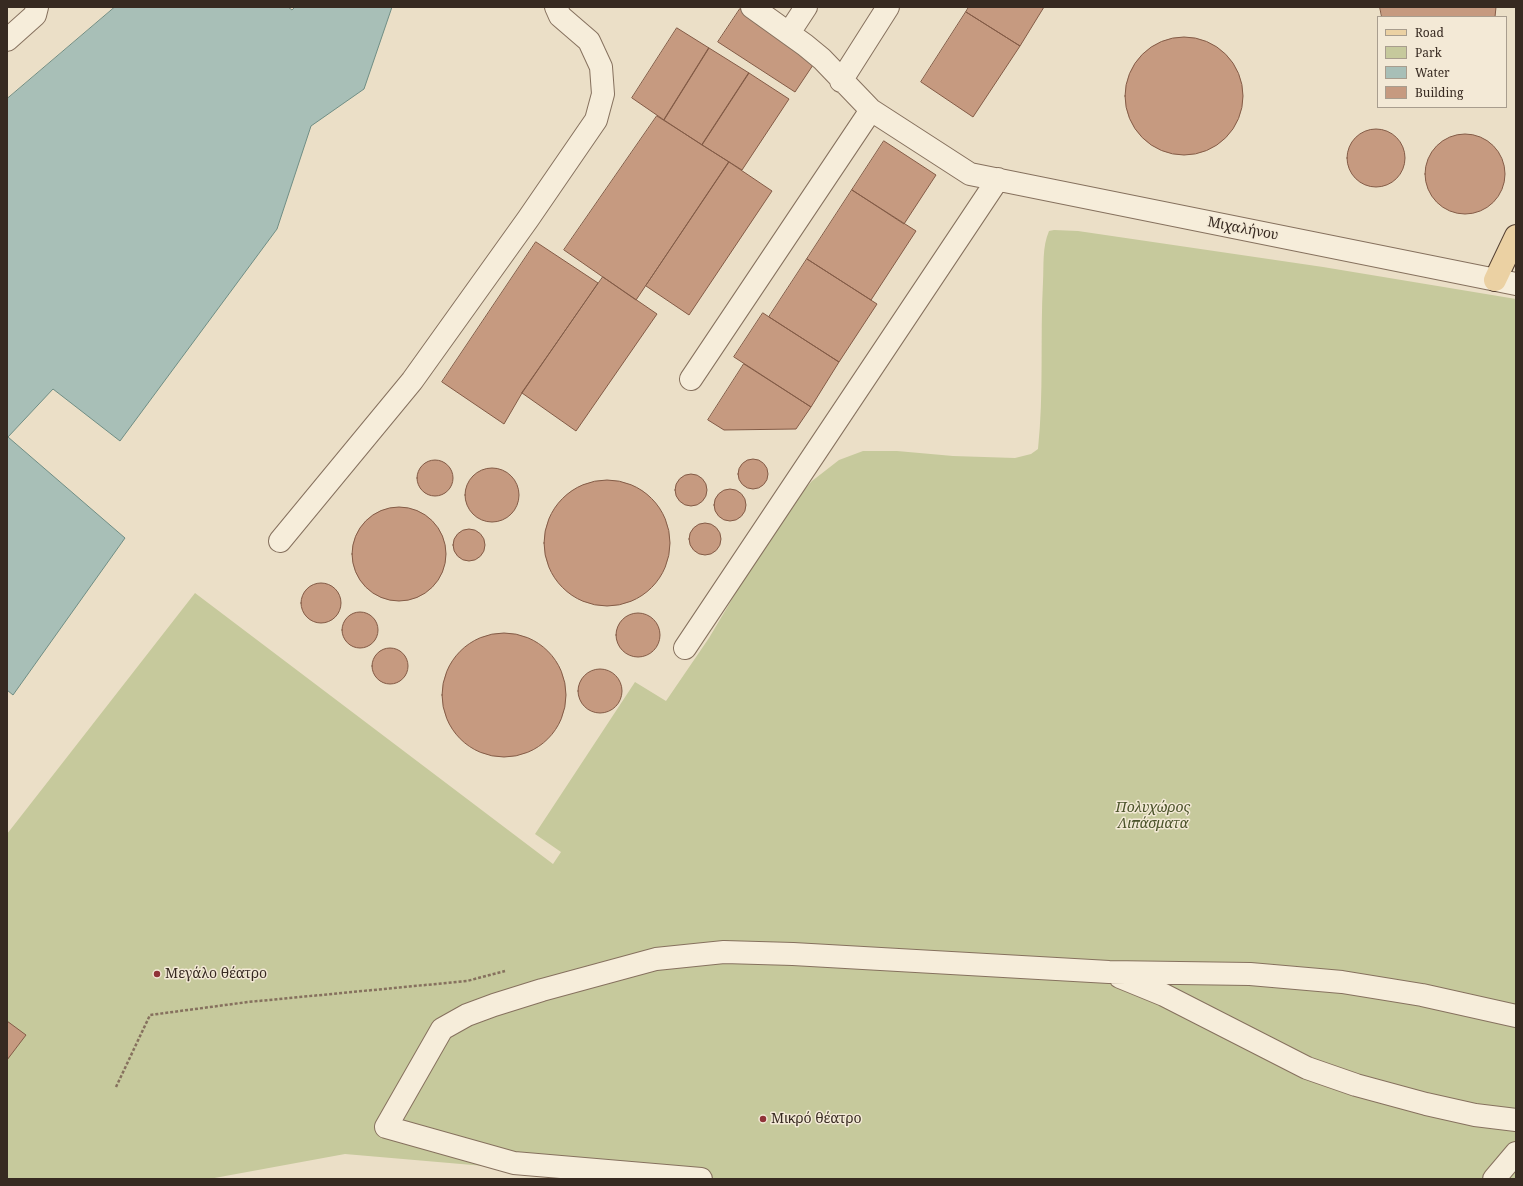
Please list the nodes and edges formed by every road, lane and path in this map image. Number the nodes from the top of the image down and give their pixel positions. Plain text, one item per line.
1 (37, 7) edge
2 (556, 7) edge
3 (752, 7) edge
4 (806, 7) edge
5 (888, 7) edge
6 (789, 33) junction
7 (7, 40) edge
8 (841, 81) junction
9 (871, 110) junction
10 (998, 179) junction
11 (1516, 236) edge
12 (1495, 280) junction
13 (1516, 284) edge
14 (691, 379) dead end
15 (280, 541) dead end
16 (684, 648) dead end
17 (1109, 972) junction
18 (1516, 1016) edge
19 (1516, 1120) edge
20 (1516, 1153) edge
21 (701, 1179) edge
22 (1494, 1179) edge

1 - 7 street
2 - 15 street
3 - 6 street
4 - 6 street
5 - 8 street
6 - 8 street
8 - 9 street
9 - 10 street, Μιχαλήνου
9 - 14 street
10 - 12 street, Μιχαλήνου
10 - 16 street
11 - 12 main road
12 - 13 street, Μιχαλήνου
17 - 18 street
17 - 19 street
17 - 21 street
20 - 22 street

